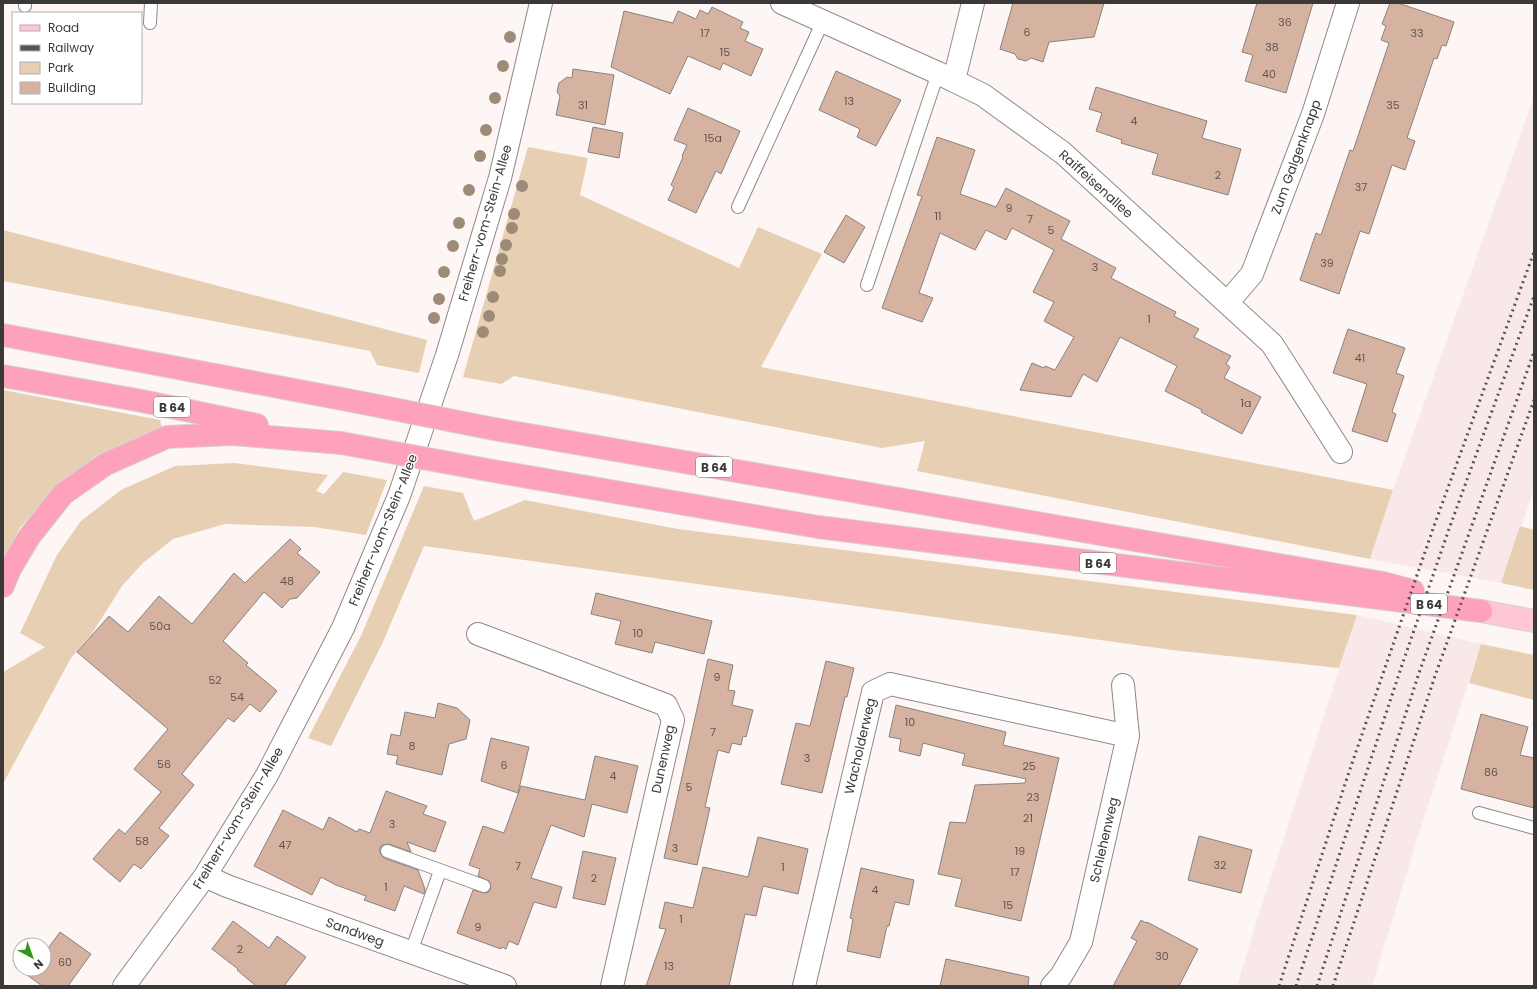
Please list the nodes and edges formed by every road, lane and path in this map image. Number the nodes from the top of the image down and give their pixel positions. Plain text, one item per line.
1 (151, 3) edge
2 (541, 3) edge
3 (782, 3) edge
4 (973, 3) edge
5 (1348, 3) edge
6 (823, 21) junction
7 (150, 23) dead end
8 (946, 77) junction
9 (738, 207) dead end
10 (867, 285) dead end
11 (1228, 302) junction
12 (3, 334) edge
13 (3, 376) edge
14 (341, 443) junction
15 (1341, 452) dead end
16 (3, 586) edge
17 (1481, 611) junction
18 (1534, 621) edge
19 (478, 634) dead end
20 (1123, 685) dead end
21 (1128, 736) junction
22 (1479, 812) dead end
23 (1534, 828) edge
24 (387, 851) dead end
25 (440, 871) junction
26 (205, 876) junction
27 (484, 886) dead end
28 (411, 952) junction
29 (124, 986) edge
30 (505, 986) edge
31 (612, 986) edge
32 (804, 986) edge
33 (1052, 986) edge

1 - 7 lane
2 - 26 street, Freiherr-vom-Stein-Allee
3 - 6 street, Raiffeisenallee
4 - 8 street
5 - 11 street, Zum Galgenknapp
6 - 8 street, Raiffeisenallee
6 - 9 lane
8 - 10 lane
8 - 11 street, Raiffeisenallee
11 - 15 street, Raiffeisenallee
12 - 17 highway, B 64, bridge
13 - 14 highway, B 64
14 - 16 highway
14 - 17 highway, B 64, bridge
17 - 18 main road, B 64
19 - 31 street, Dunenweg
20 - 21 street, Schlehenweg
21 - 32 street, Wacholderweg
21 - 33 street, Schlehenweg
22 - 23 lane
24 - 25 lane
25 - 27 lane
25 - 28 lane
26 - 28 street, Sandweg
26 - 29 street, Freiherr-vom-Stein-Allee
28 - 30 street, Sandweg

